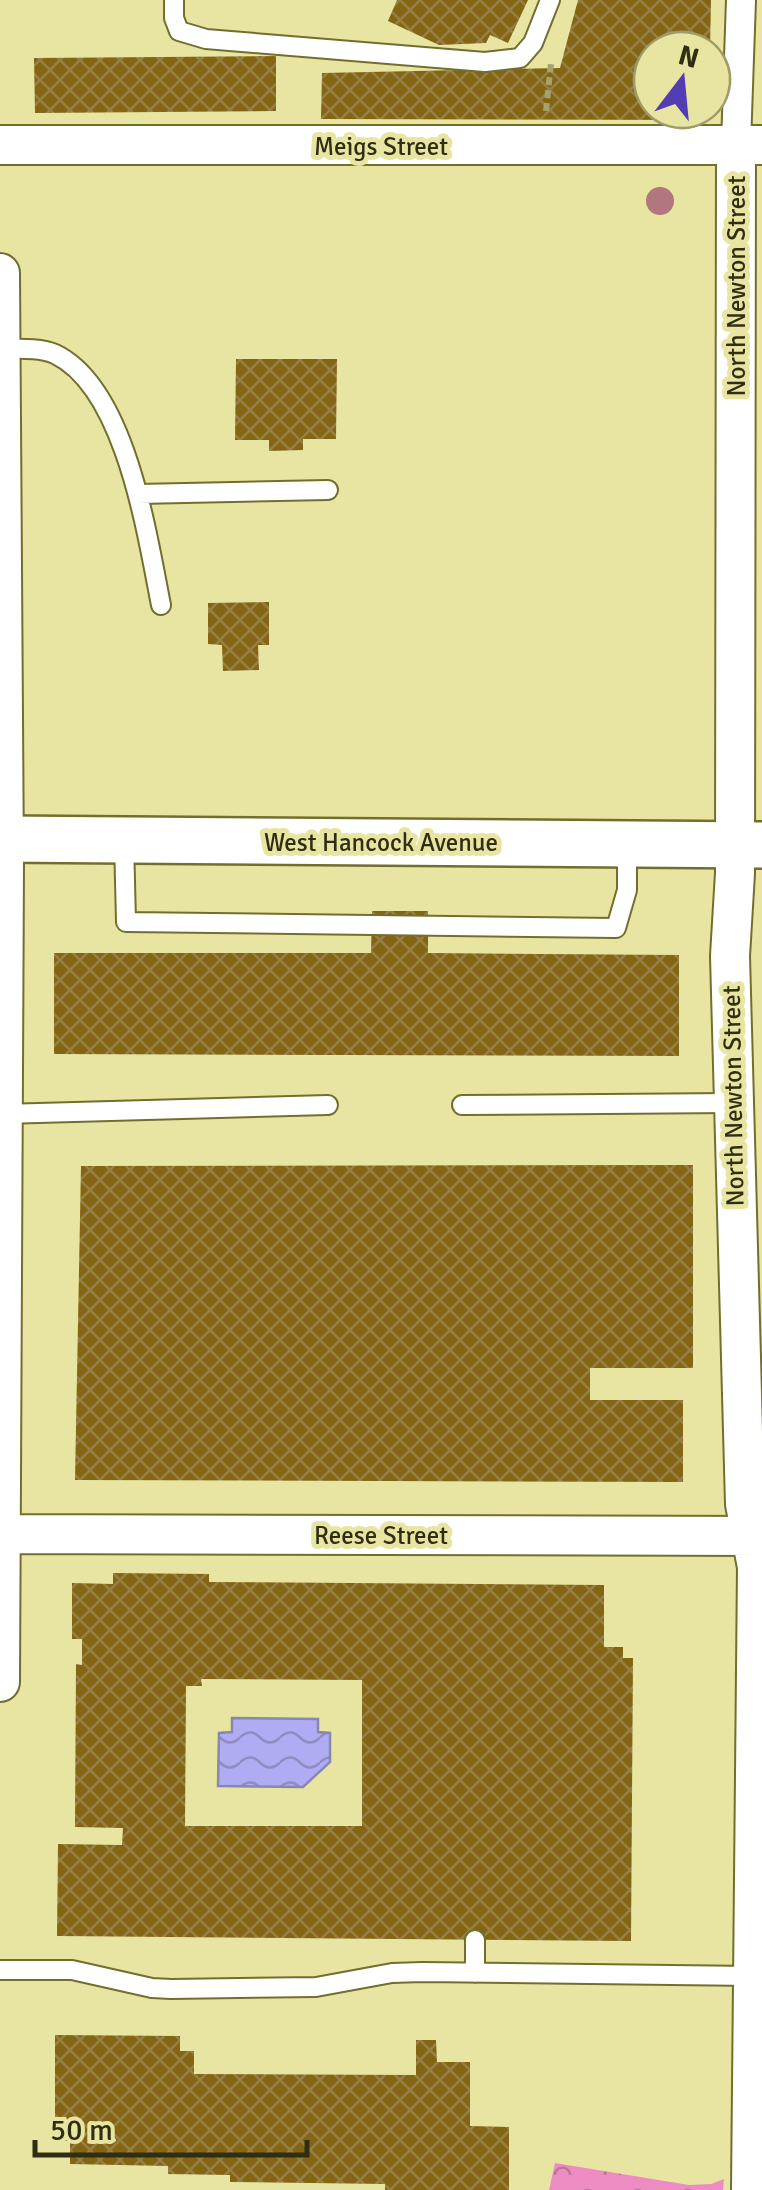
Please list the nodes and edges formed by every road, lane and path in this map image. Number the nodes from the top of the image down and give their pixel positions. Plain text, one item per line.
1 (174, 0) edge
2 (550, 0) edge
3 (741, 0) edge
4 (749, 144) edge
5 (0, 145) edge
6 (0, 273) edge
7 (0, 349) edge
8 (328, 490) dead end
9 (138, 494) junction
10 (161, 605) dead end
11 (2, 839) edge
12 (124, 840) junction
13 (627, 844) junction
14 (748, 845) edge
15 (732, 1102) junction
16 (328, 1105) dead end
17 (462, 1105) dead end
18 (2, 1114) edge
19 (2, 1534) edge
20 (757, 1536) edge
21 (0, 1682) edge
22 (475, 1940) dead end
23 (0, 1970) edge
24 (475, 1973) junction
25 (753, 1976) junction
26 (757, 2140) edge
27 (751, 2190) edge

1 - 2 lane
3 - 4 street, North Newton Street
4 - 5 street, Meigs Street
4 - 14 street, North Newton Street
6 - 7 street
7 - 9 lane
7 - 11 street
8 - 9 lane
9 - 10 lane
11 - 12 street, West Hancock Avenue
11 - 18 street
12 - 13 street, West Hancock Avenue
12 - 13 lane
13 - 14 street, West Hancock Avenue
14 - 15 street, North Newton Street
15 - 17 lane
15 - 20 street, North Newton Street
16 - 18 lane
18 - 19 street
19 - 20 street, Reese Street
19 - 21 street
20 - 25 street, North Newton Street
22 - 24 lane
23 - 24 lane
24 - 25 lane
25 - 26 street, North Newton Street
26 - 27 street, North Newton Street

